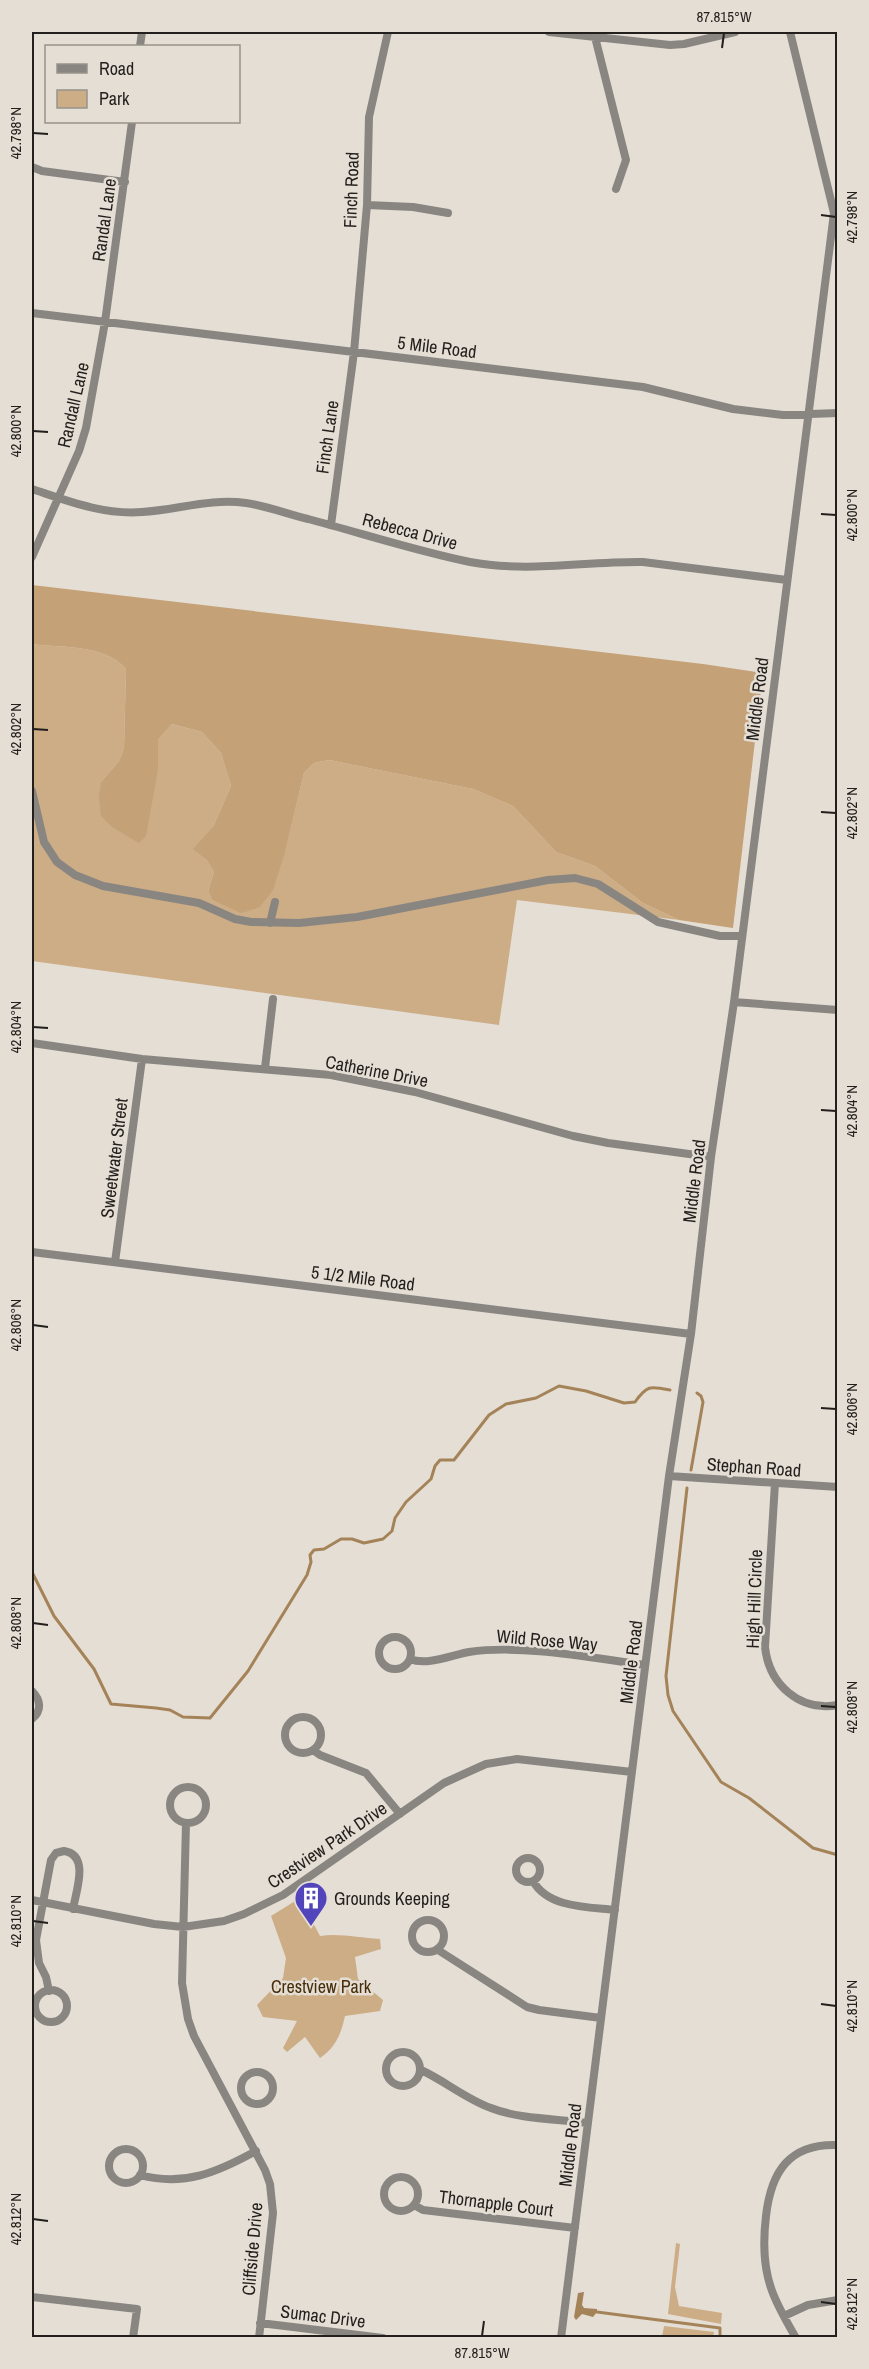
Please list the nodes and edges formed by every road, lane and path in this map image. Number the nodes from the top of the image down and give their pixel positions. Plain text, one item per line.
1 (388, 32) edge
2 (549, 32) edge
3 (735, 32) edge
4 (790, 32) edge
5 (595, 37) junction
6 (132, 123) edge
7 (32, 167) edge
8 (125, 182) junction
9 (616, 189) dead end
10 (367, 205) junction
11 (448, 213) dead end
12 (32, 313) edge
13 (105, 322) junction
14 (354, 352) junction
15 (809, 413) junction
16 (837, 413) edge
17 (32, 489) edge
18 (58, 498) junction
19 (331, 525) junction
20 (32, 557) edge
21 (787, 580) junction
22 (32, 791) edge
23 (275, 902) dead end
24 (270, 923) junction
25 (742, 936) junction
26 (273, 999) dead end
27 (734, 1002) junction
28 (837, 1010) edge
29 (32, 1043) edge
30 (142, 1059) junction
31 (265, 1068) junction
32 (711, 1157) junction
33 (32, 1252) edge
34 (115, 1262) junction
35 (691, 1334) junction
36 (669, 1476) junction
37 (775, 1483) junction
38 (837, 1487) edge
39 (410, 1659) junction
40 (645, 1665) junction
41 (32, 1691) edge
42 (837, 1705) edge
43 (32, 1719) edge
44 (313, 1750) junction
45 (632, 1772) junction
46 (400, 1814) junction
47 (186, 1823) junction
48 (533, 1881) dead end
49 (32, 1900) edge
50 (44, 1903) junction
51 (73, 1909) junction
52 (615, 1910) junction
53 (183, 1927) junction
54 (438, 1950) junction
55 (49, 1990) junction
56 (601, 2018) junction
57 (421, 2070) junction
58 (241, 2094) junction
59 (228, 2101) junction
60 (588, 2123) junction
61 (837, 2145) edge
62 (256, 2151) junction
63 (141, 2175) junction
64 (414, 2205) junction
65 (575, 2228) junction
66 (32, 2297) edge
67 (837, 2300) edge
68 (784, 2316) junction
69 (260, 2323) junction
70 (133, 2337) edge
71 (259, 2337) edge
72 (383, 2337) edge
73 (561, 2337) edge
74 (796, 2337) edge

1 - 10 street, Finch Road
2 - 5 street
3 - 5 street
4 - 15 street, Middle Road
5 - 9 street
6 - 8 street, Randal Lane
7 - 8 street
8 - 13 street, Randal Lane
10 - 11 street
10 - 14 street, Finch Road
12 - 13 street, 5 Mile Road
13 - 14 street, 5 Mile Road
13 - 18 street, Randall Lane
14 - 15 street, 5 Mile Road
14 - 19 street, Finch Lane
15 - 16 street, 5 Mile Road
15 - 21 street, Middle Road
17 - 18 street, Rebecca Drive
18 - 19 street, Rebecca Drive
18 - 20 street, Randall Lane
19 - 21 street, Rebecca Drive
21 - 25 street, Middle Road
22 - 24 street
23 - 24 street
24 - 25 street
25 - 27 street, Middle Road
26 - 31 street
27 - 28 street
27 - 32 street, Middle Road
29 - 30 street, Catherine Drive
30 - 31 street, Catherine Drive
30 - 34 street, Sweetwater Street
31 - 32 street, Catherine Drive
32 - 35 street, Middle Road
33 - 34 street, 5 1/2 Mile Road
34 - 35 street, 5 1/2 Mile Road
35 - 36 street, Middle Road
36 - 37 street, Stephan Road
36 - 40 street, Middle Road
37 - 38 street, Stephan Road
37 - 42 street, High Hill Circle
39 - 39 street, Wild Rose Way
39 - 40 street, Wild Rose Way
40 - 45 street, Middle Road
41 - 43 street
44 - 44 street
44 - 46 street
45 - 46 street, Crestview Park Drive
45 - 52 street, Middle Road
46 - 53 street, Crestview Park Drive
47 - 47 street
47 - 53 street, Cliffside Drive
48 - 52 street
49 - 50 street, Crestview Park Drive
50 - 51 street, Crestview Park Drive
50 - 51 street
50 - 55 street
51 - 53 street, Crestview Park Drive
52 - 56 street, Middle Road
53 - 59 street, Cliffside Drive
54 - 54 street
54 - 56 street
55 - 55 street
56 - 60 street, Middle Road
57 - 57 street
57 - 60 street
58 - 58 street
58 - 59 street
59 - 62 street, Cliffside Drive
60 - 65 street, Middle Road
61 - 68 street
62 - 63 street
62 - 69 street, Cliffside Drive
63 - 63 street
64 - 64 street, Thornapple Court
64 - 65 street, Thornapple Court
65 - 73 street, Middle Road
66 - 70 street
67 - 68 street
68 - 74 street
69 - 71 street, Cliffside Drive
69 - 72 street, Sumac Drive

